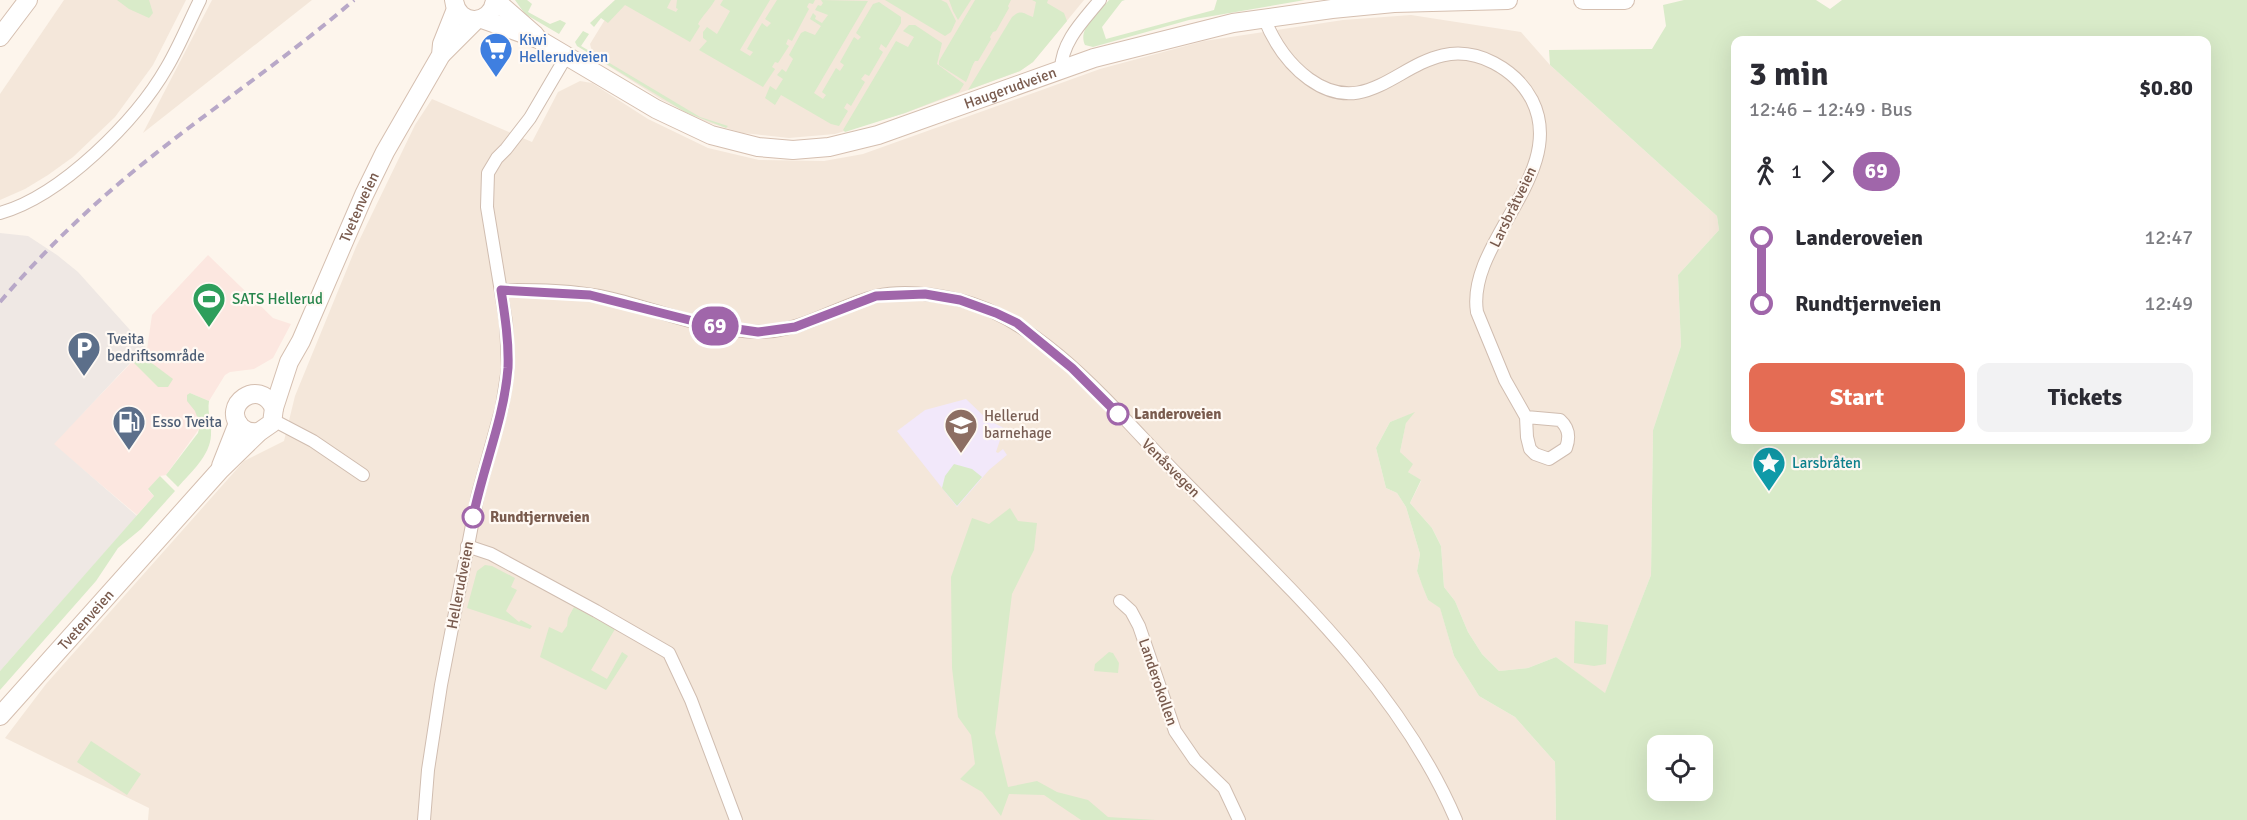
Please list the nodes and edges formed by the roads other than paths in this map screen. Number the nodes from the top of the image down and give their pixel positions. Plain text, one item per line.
1 (28, 0) edge
2 (200, 0) edge
3 (495, 0) edge
4 (1100, 0) edge
5 (1508, 0) edge
6 (1583, 0) edge
7 (1624, 0) edge
8 (454, 2) edge
9 (1264, 18) junction
10 (478, 20) junction
11 (0, 37) edge
12 (538, 39) junction
13 (441, 55) junction
14 (567, 55) junction
15 (1061, 69) junction
16 (0, 213) edge
17 (501, 290) junction
18 (289, 362) junction
19 (255, 394) junction
20 (273, 414) junction
21 (1526, 417) dead end
22 (238, 423) junction
23 (259, 432) junction
24 (220, 470) junction
25 (363, 475) dead end
26 (467, 546) junction
27 (1120, 601) dead end
28 (0, 716) edge
29 (424, 820) edge
30 (736, 820) edge
31 (1239, 820) edge
32 (1456, 820) edge

1 - 11 main road
2 - 16 street
3 - 10 main road, Tvetenveien
3 - 12 main road, Haugerudveien
4 - 15 street
5 - 9 main road, Haugerudveien
6 - 7 main road
8 - 10 main road, Tvetenveien
8 - 13 main road, Tvetenveien
9 - 15 main road, Haugerudveien
9 - 21 street, Larsbråtveien
10 - 12 main road, Haugerudveien
10 - 13 main road, Tvetenveien
12 - 14 main road, Haugerudveien
13 - 18 main road, Tvetenveien
14 - 15 main road, Haugerudveien
14 - 17 street, Hellerudveien
17 - 26 street, Hellerudveien
17 - 32 street, Venåsvegen
18 - 19 main road, Tvetenveien
18 - 20 main road, Tvetenveien
19 - 20 main road
19 - 22 main road, Tvetenveien
20 - 23 main road, Tvetenveien
20 - 25 street
22 - 23 main road
22 - 24 main road, Tvetenveien
23 - 24 main road, Tvetenveien
24 - 28 main road, Tvetenveien
26 - 29 street, Hellerudveien
26 - 30 street
27 - 31 street, Landerokollen

